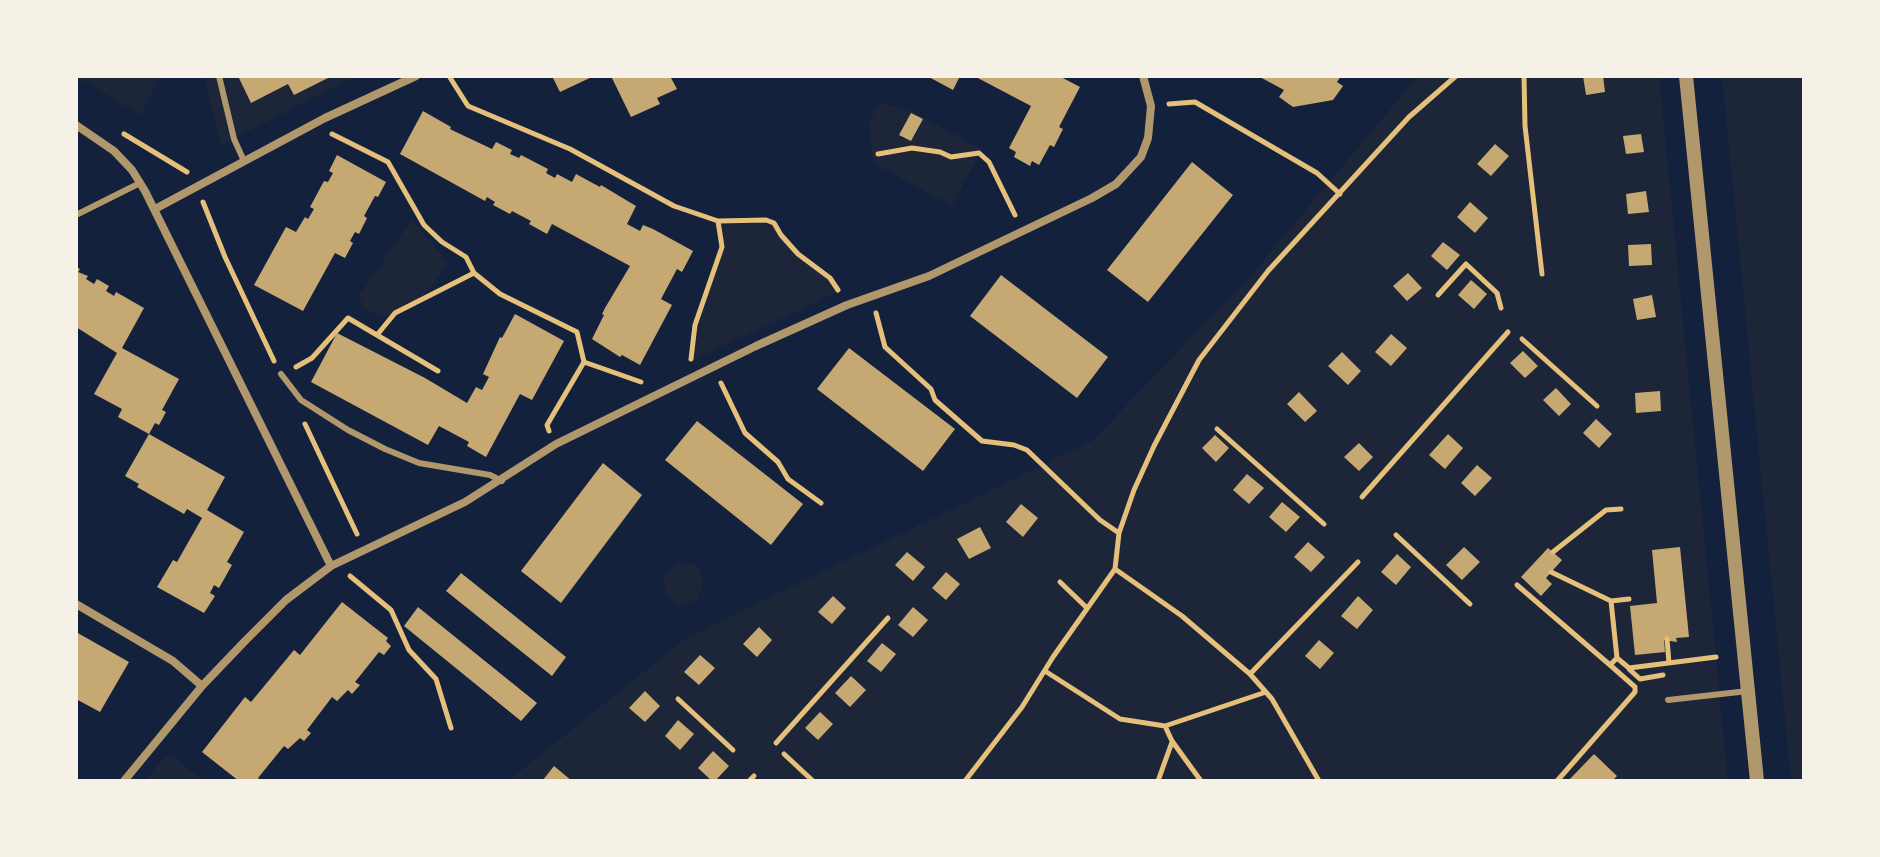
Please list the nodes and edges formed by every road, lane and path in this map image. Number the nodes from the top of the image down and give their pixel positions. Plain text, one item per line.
1 (219, 76) edge
2 (416, 76) edge
3 (449, 76) edge
4 (1143, 76) edge
5 (1456, 76) edge
6 (1524, 76) edge
7 (1686, 76) edge
8 (1151, 106) junction
9 (325, 118) junction
10 (76, 125) edge
11 (117, 130) dead end
12 (878, 154) dead end
13 (244, 161) junction
14 (140, 183) junction
15 (196, 185) junction
16 (1340, 194) junction
17 (155, 209) junction
18 (76, 215) edge
19 (718, 221) junction
20 (1022, 230) junction
21 (474, 273) junction
22 (1542, 274) dead end
23 (1438, 295) dead end
24 (872, 297) junction
25 (847, 305) junction
26 (1501, 308) dead end
27 (1508, 332) dead end
28 (377, 335) junction
29 (1522, 339) dead end
30 (584, 362) junction
31 (714, 367) junction
32 (438, 371) dead end
33 (281, 374) junction
34 (698, 375) junction
35 (652, 398) junction
36 (1597, 406) dead end
37 (300, 415) dead end
38 (1217, 429) dead end
39 (556, 444) junction
40 (502, 481) junction
41 (1362, 497) dead end
42 (821, 503) dead end
43 (1621, 509) dead end
44 (1324, 524) dead end
45 (1119, 533) junction
46 (1396, 535) dead end
47 (364, 550) junction
48 (1553, 552) dead end
49 (343, 560) junction
50 (1358, 562) dead end
51 (331, 566) junction
52 (1115, 569) junction
53 (1551, 572) dead end
54 (1060, 582) dead end
55 (1517, 585) dead end
56 (1629, 599) dead end
57 (1611, 601) junction
58 (76, 604) edge
59 (1470, 604) dead end
60 (1087, 608) junction
61 (888, 618) dead end
62 (1667, 639) dead end
63 (1716, 657) dead end
64 (1617, 658) junction
65 (1669, 663) junction
66 (1610, 665) junction
67 (1629, 668) junction
68 (1045, 671) junction
69 (1250, 674) junction
70 (1663, 675) dead end
71 (202, 686) junction
72 (1748, 691) junction
73 (1266, 692) junction
74 (678, 699) dead end
75 (1668, 700) dead end
76 (1165, 726) junction
77 (451, 728) dead end
78 (1172, 741) junction
79 (776, 743) dead end
80 (733, 750) dead end
81 (784, 754) dead end
82 (124, 781) edge
83 (813, 781) edge
84 (965, 781) edge
85 (1158, 781) edge
86 (1201, 781) edge
87 (1319, 781) edge
88 (1557, 781) edge
89 (1757, 781) edge

1 - 13 lane
2 - 9 street
3 - 19 path
4 - 8 street
5 - 16 path
6 - 22 path
7 - 72 street
8 - 16 path
8 - 20 street
9 - 13 street
9 - 21 path
10 - 14 street
11 - 15 path
12 - 20 path
13 - 15 street
14 - 17 street
14 - 18 lane
15 - 17 street
15 - 33 path
16 - 45 path
17 - 51 street
19 - 25 path
19 - 34 path
20 - 24 street
21 - 28 path
21 - 30 path
23 - 26 path
24 - 25 street
24 - 45 path
25 - 31 street
27 - 41 path
28 - 32 path
28 - 33 path
29 - 36 path
30 - 35 path
30 - 39 path
31 - 34 street
31 - 42 path
33 - 40 lane
34 - 35 street
35 - 39 street
37 - 47 path
38 - 44 path
39 - 40 street
40 - 47 street
43 - 48 path
45 - 52 path
46 - 59 path
47 - 49 street
49 - 51 street
49 - 77 path
50 - 69 path
51 - 71 street
52 - 60 path
52 - 69 path
53 - 57 path
54 - 60 path
55 - 66 path
56 - 57 path
57 - 64 path
58 - 71 street
60 - 68 path
61 - 79 path
62 - 65 path
63 - 65 path
64 - 66 path
64 - 67 path
65 - 67 path
66 - 88 path
67 - 70 path
68 - 76 path
68 - 84 path
69 - 73 path
71 - 82 street
72 - 75 lane
72 - 89 street
73 - 76 path
73 - 87 path
74 - 80 path
76 - 78 path
78 - 85 path
78 - 86 path
81 - 83 path

